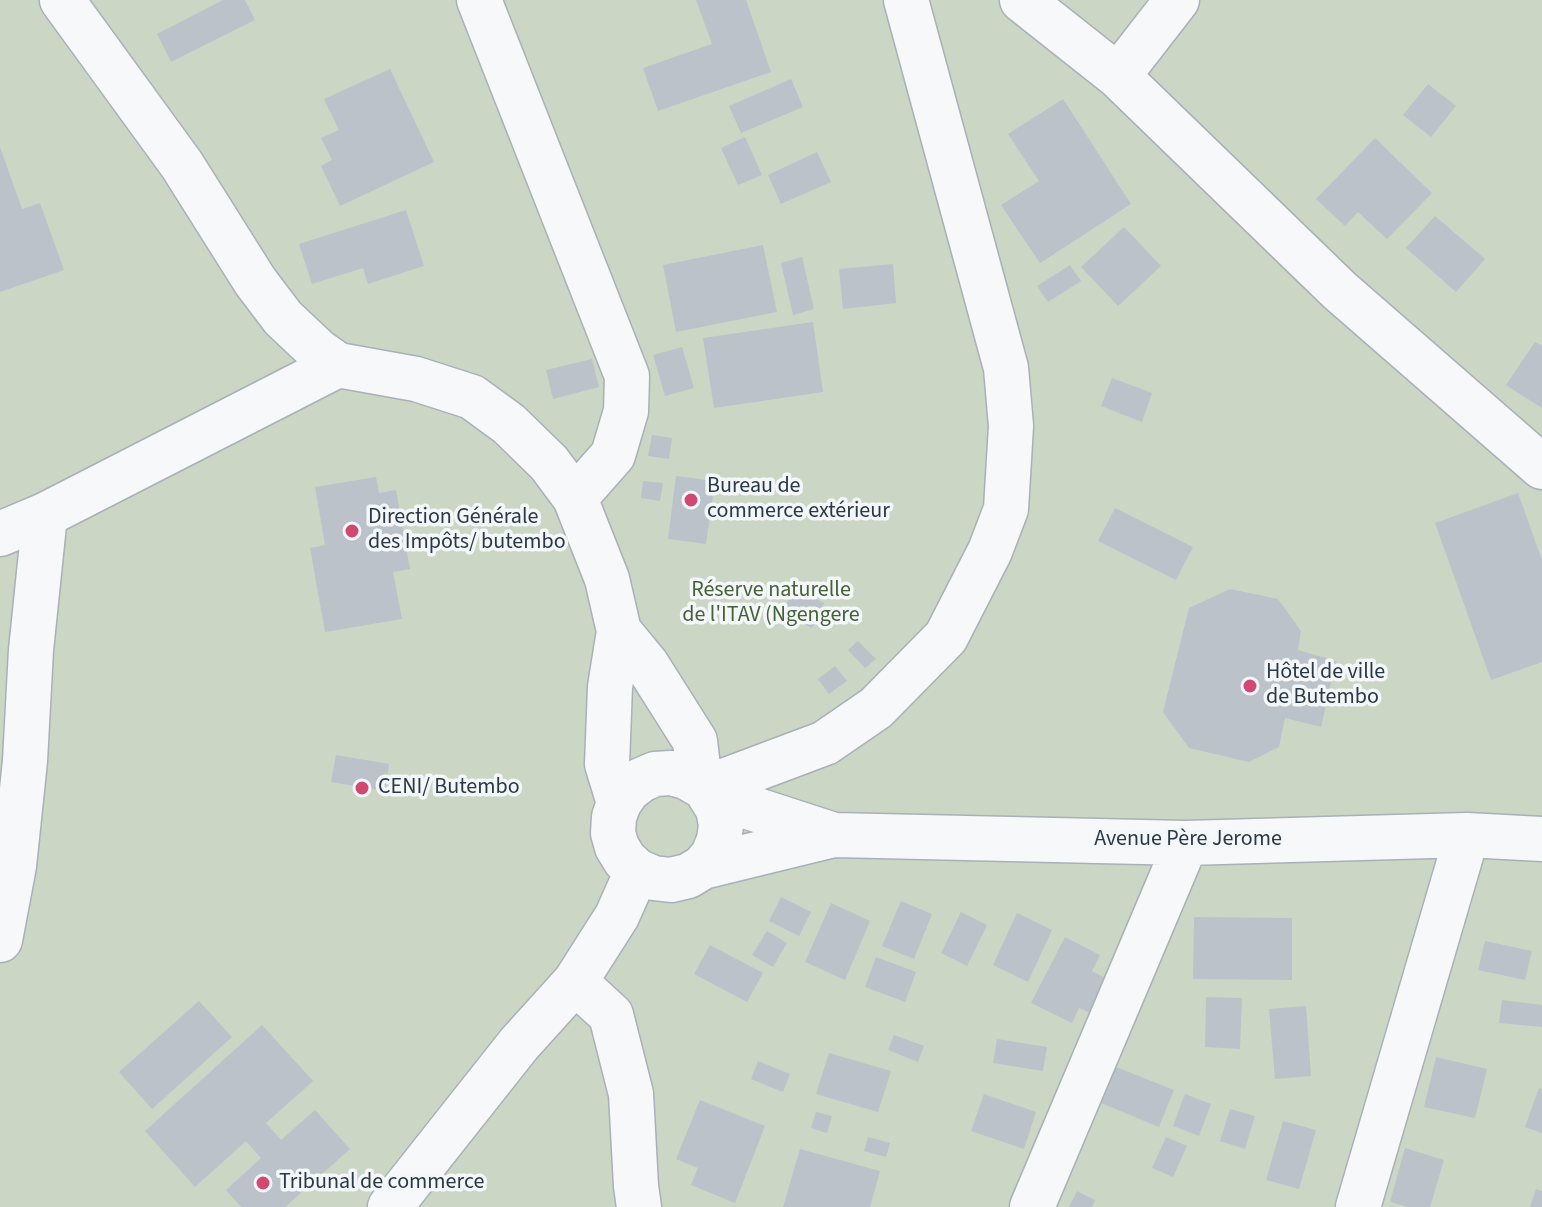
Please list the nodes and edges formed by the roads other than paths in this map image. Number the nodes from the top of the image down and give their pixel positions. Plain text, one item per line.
1 (62, 0) edge
2 (479, 0) edge
3 (906, 0) edge
4 (1022, 0) edge
5 (1177, 0) edge
6 (1118, 76) junction
7 (338, 365) junction
8 (1542, 467) edge
9 (575, 498) junction
10 (45, 515) junction
11 (0, 534) edge
12 (619, 631) junction
13 (705, 789) junction
14 (619, 803) junction
15 (834, 835) junction
16 (1467, 835) junction
17 (1542, 839) edge
18 (1186, 843) junction
19 (703, 867) junction
20 (637, 871) junction
21 (0, 940) edge
22 (575, 982) junction
23 (390, 1207) edge
24 (639, 1207) edge
25 (1032, 1207) edge
26 (1358, 1207) edge

1 - 7 street
2 - 9 street
3 - 13 street
4 - 6 street
5 - 6 street
6 - 8 street
7 - 9 street
7 - 10 street
9 - 12 street
10 - 11 street
10 - 21 street
12 - 13 street
12 - 14 street
13 - 14 street
13 - 15 street
13 - 19 street
14 - 20 street
15 - 18 street, Avenue Père Jerome
15 - 19 street
16 - 17 street, Avenue Père Jerome
16 - 18 street, Avenue Père Jerome
16 - 26 street
18 - 25 street
19 - 20 street
20 - 22 street
22 - 23 street
22 - 24 street

